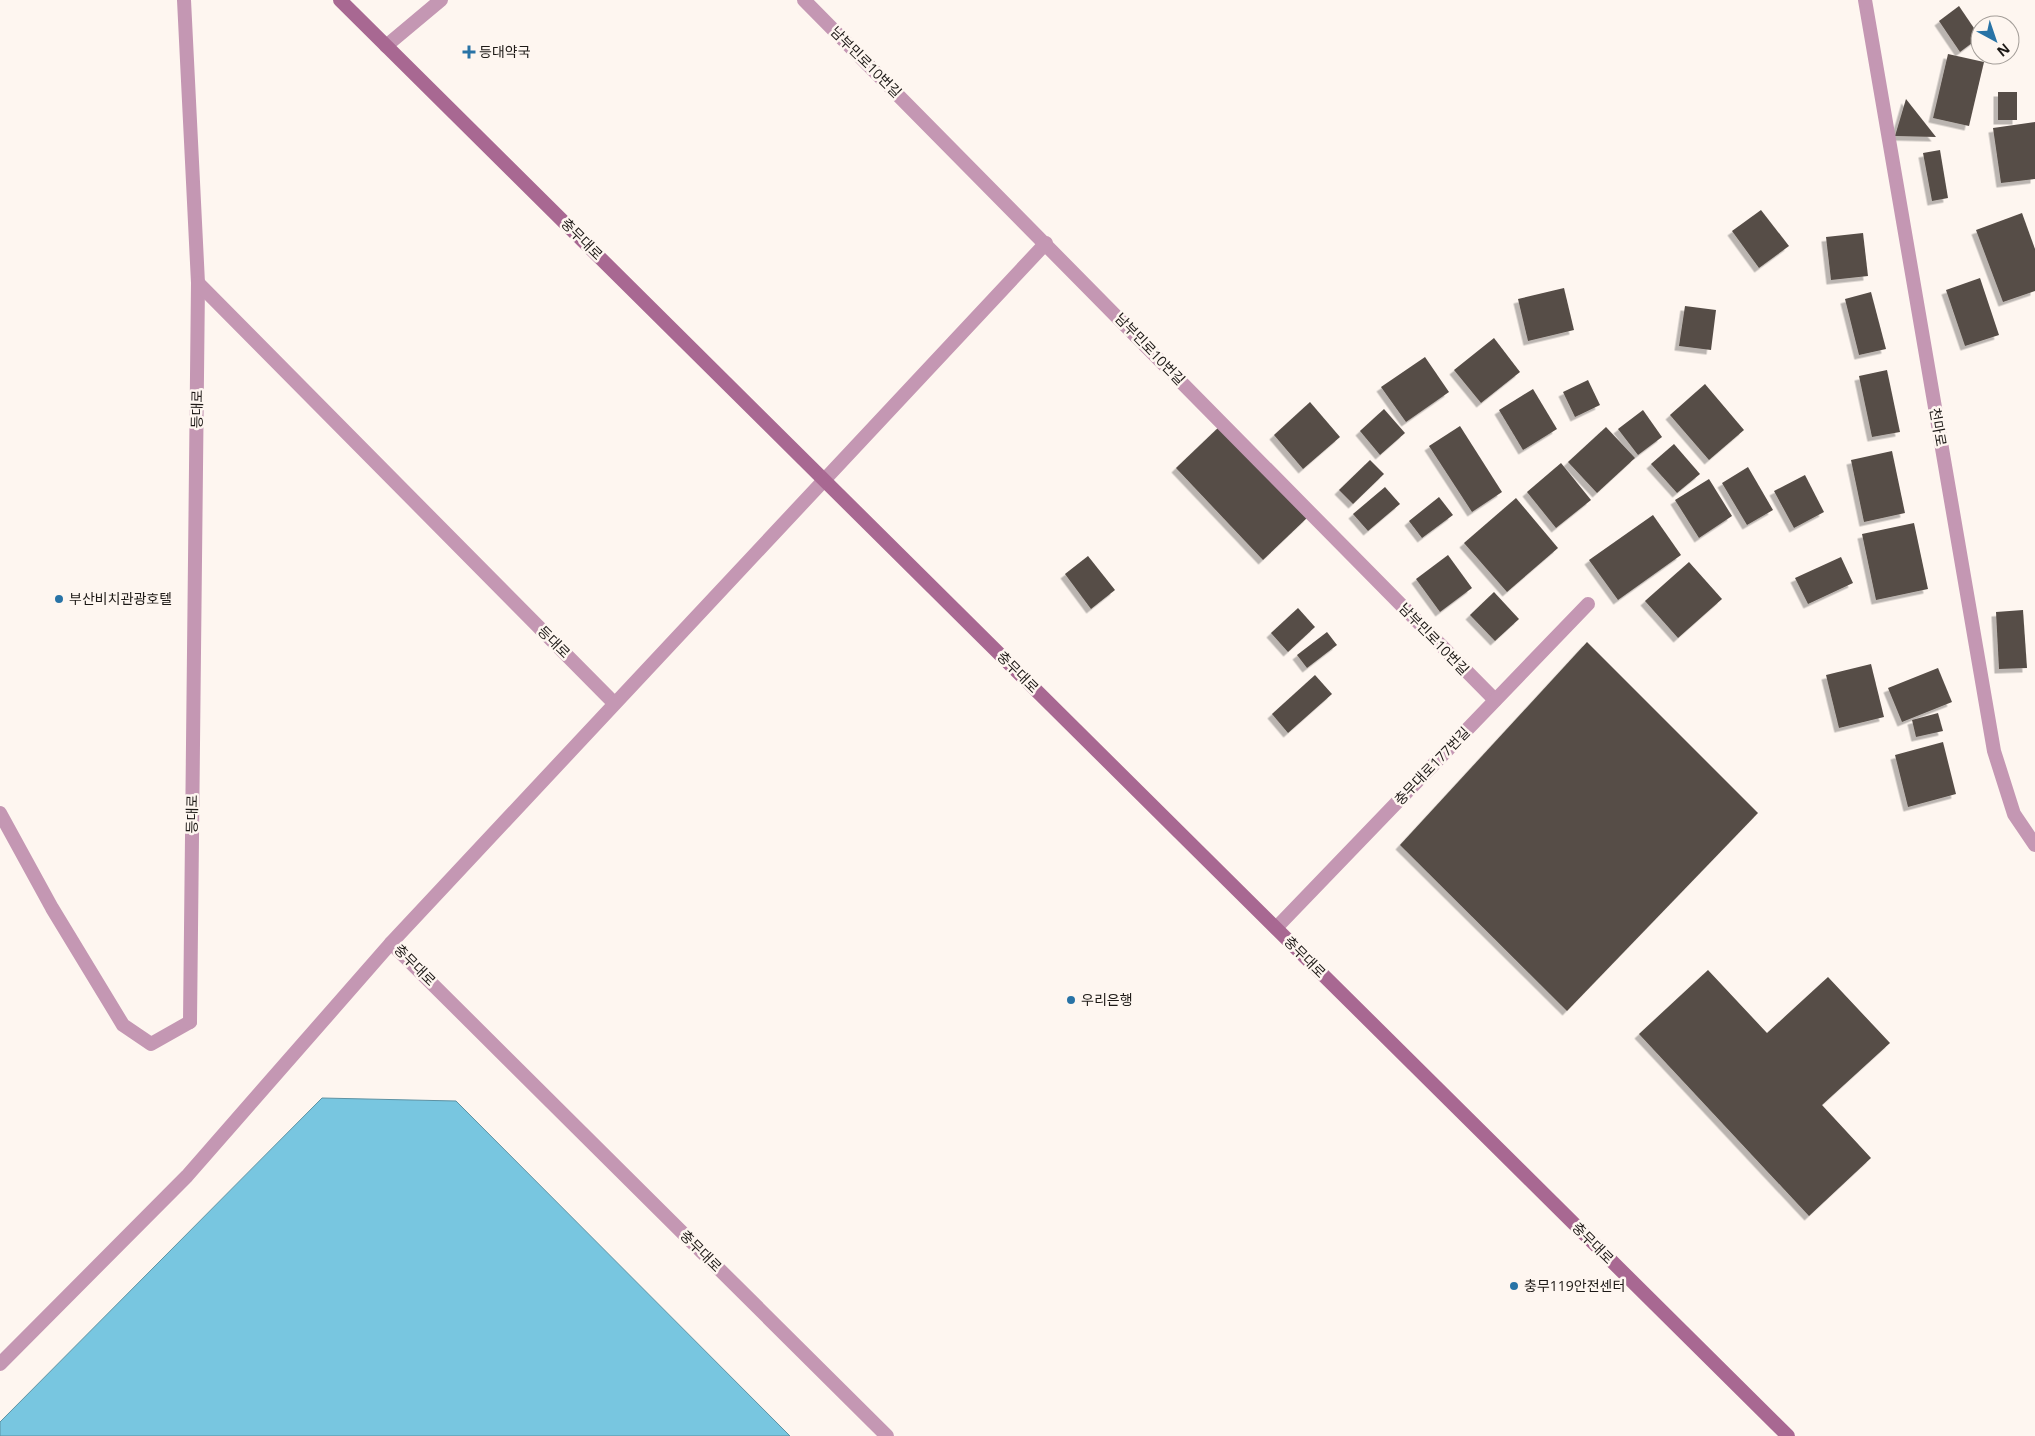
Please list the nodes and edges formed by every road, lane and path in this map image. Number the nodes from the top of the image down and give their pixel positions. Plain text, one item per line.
1 (184, 0) edge
2 (340, 0) edge
3 (441, 0) edge
4 (804, 0) edge
5 (1865, 0) edge
6 (386, 46) junction
7 (1046, 243) junction
8 (198, 283) junction
9 (824, 478) junction
10 (1588, 604) dead end
11 (1495, 700) junction
12 (614, 703) junction
13 (0, 813) edge
14 (2035, 845) edge
15 (1276, 928) junction
16 (392, 943) junction
17 (0, 1364) edge
18 (887, 1436) edge
19 (1788, 1436) edge

1 - 8 street, 등대로
2 - 6 main road, 충무대로
3 - 6 street
4 - 7 street, 남부민로10번길
5 - 14 street, 천마로
6 - 9 main road, 충무대로
7 - 9 street, 충무대로
7 - 11 street, 남부민로10번길
8 - 12 street, 등대로
8 - 13 street, 등대로
9 - 12 street, 충무대로
9 - 15 main road, 충무대로
10 - 11 street, 충무대로177번길
11 - 15 street, 충무대로177번길
12 - 16 street, 충무대로
15 - 19 main road, 충무대로
16 - 17 street
16 - 18 street, 충무대로

